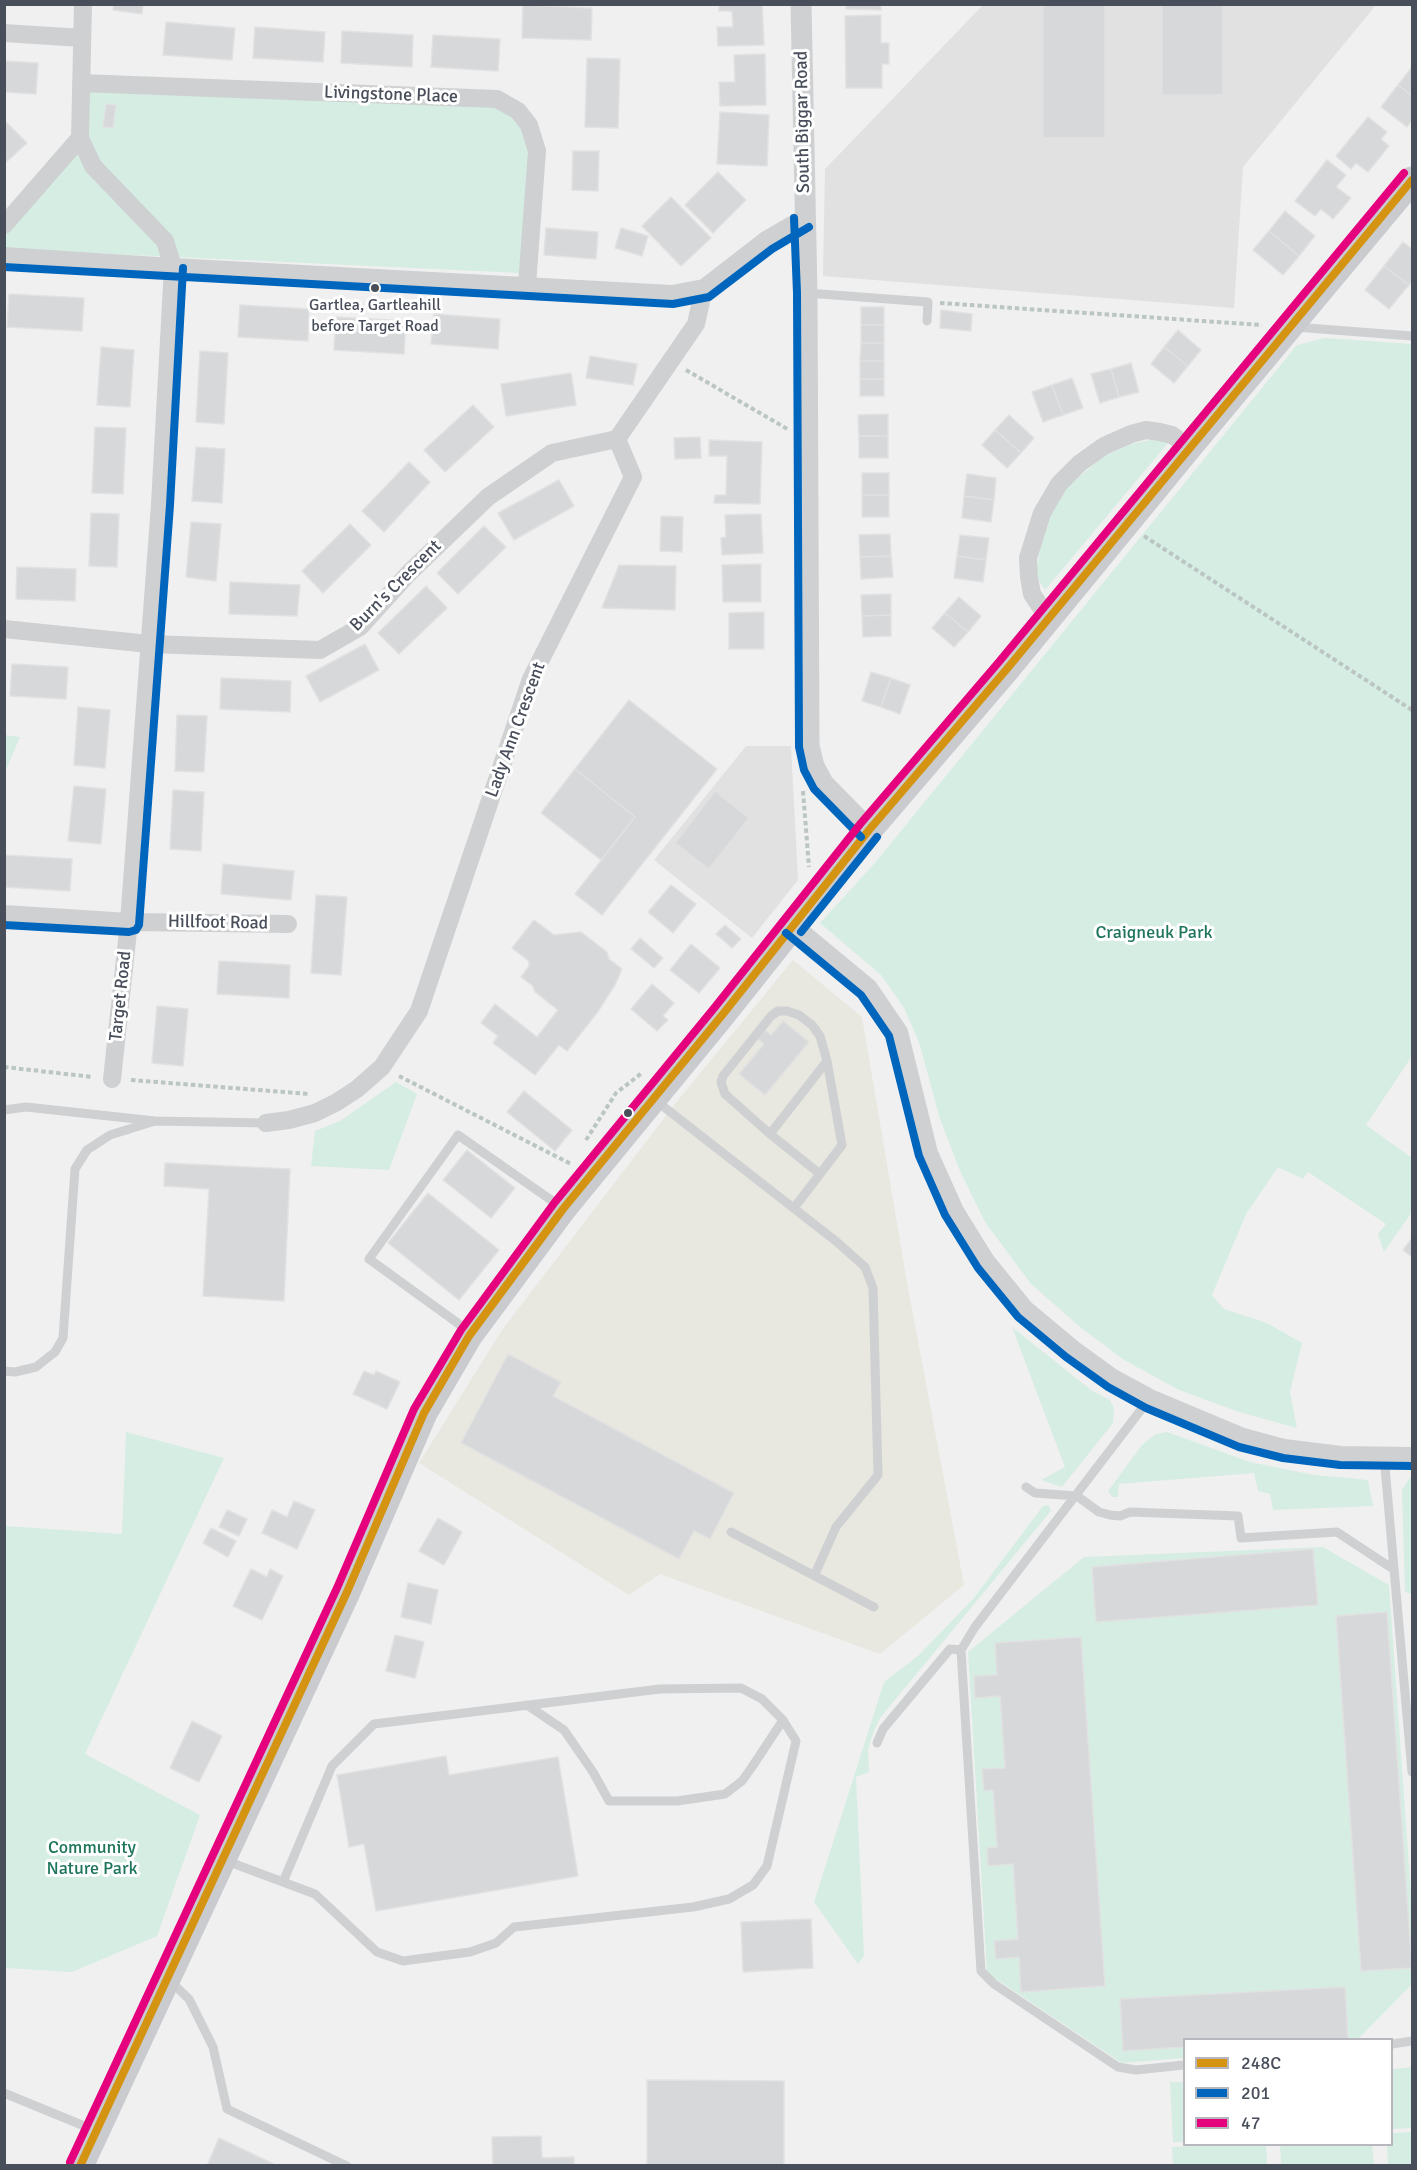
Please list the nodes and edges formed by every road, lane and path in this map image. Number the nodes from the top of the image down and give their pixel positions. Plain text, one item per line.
1 (83, 4) edge
2 (801, 4) edge
3 (4, 33) edge
4 (82, 38) junction
5 (81, 83) junction
6 (80, 138) junction
7 (1413, 180) edge
8 (804, 218) junction
9 (4, 225) edge
10 (4, 256) edge
11 (173, 267) junction
12 (527, 285) junction
13 (704, 288) junction
14 (807, 293) junction
15 (928, 303) junction
16 (927, 321) dead end
17 (1291, 327) junction
18 (1413, 336) edge
19 (671, 359) junction
20 (617, 439) junction
21 (807, 441) junction
22 (1189, 447) junction
23 (1126, 524) junction
24 (1051, 615) junction
25 (4, 629) edge
26 (149, 644) junction
27 (1413, 710) edge
28 (802, 781) dead end
29 (869, 830) junction
30 (822, 873) junction
31 (4, 914) edge
32 (129, 922) junction
33 (288, 924) dead end
34 (793, 925) junction
35 (827, 1061) junction
36 (4, 1067) edge
37 (382, 1067) junction
38 (643, 1072) dead end
39 (112, 1079) junction
40 (318, 1094) dead end
41 (653, 1099) junction
42 (4, 1110) edge
43 (155, 1121) junction
44 (266, 1123) joint
45 (770, 1134) junction
46 (584, 1144) dead end
47 (572, 1164) dead end
48 (820, 1174) junction
49 (794, 1208) junction
50 (563, 1209) junction
51 (471, 1333) junction
52 (4, 1371) edge
53 (1150, 1398) junction
54 (1384, 1456) junction
55 (1413, 1456) edge
56 (1026, 1487) dead end
57 (1077, 1496) junction
58 (731, 1532) dead end
59 (1393, 1569) junction
60 (815, 1574) junction
61 (874, 1607) dead end
62 (961, 1650) junction
63 (527, 1705) junction
64 (783, 1720) junction
65 (877, 1743) dead end
66 (1413, 1772) edge
67 (223, 1859) junction
68 (283, 1882) junction
69 (167, 1978) junction
70 (1413, 2042) edge
71 (1393, 2044) edge
72 (1183, 2065) edge
73 (4, 2093) edge
74 (96, 2131) junction
75 (80, 2166) edge
76 (347, 2166) edge

1 - 4 street
2 - 8 street, South Biggar Road
3 - 4 street
4 - 5 street
5 - 6 street
5 - 12 street, Livingstone Place
6 - 9 street
6 - 11 street
7 - 17 main road
8 - 13 street
8 - 14 street, South Biggar Road
10 - 11 street
11 - 12 street
11 - 26 street, Target Road
12 - 13 street
13 - 19 street
14 - 15 lane
14 - 21 street, South Biggar Road
15 - 16 lane
15 - 17 path
17 - 18 lane
17 - 22 main road
19 - 20 street
19 - 21 path
20 - 26 street, Burn's Crescent
20 - 37 street, Lady Ann Crescent
21 - 29 street, South Biggar Road
22 - 23 main road
22 - 24 street
23 - 24 main road
23 - 27 path
24 - 29 main road
25 - 26 street, Burn's Crescent
26 - 32 street, Target Road
28 - 30 path
29 - 30 main road
30 - 34 main road
31 - 32 street, Hillfoot Road
32 - 33 street, Hillfoot Road
32 - 39 street, Target Road
34 - 41 main road
34 - 53 street
35 - 45 lane
35 - 45 lane
35 - 48 lane
36 - 39 path
37 - 44 street, Lady Ann Crescent
37 - 47 path
38 - 46 path
39 - 40 path
41 - 49 lane
41 - 50 main road
42 - 43 lane
43 - 44 lane
43 - 52 lane
45 - 48 lane
48 - 49 lane
49 - 60 lane
50 - 51 main road
50 - 51 lane
51 - 67 main road
53 - 54 street
53 - 57 lane
54 - 55 street
54 - 59 lane
56 - 57 lane
57 - 59 lane
57 - 62 lane
58 - 60 lane
59 - 66 lane
60 - 61 lane
62 - 65 lane
62 - 72 lane
63 - 64 lane
63 - 64 lane
63 - 68 lane
64 - 68 lane
67 - 68 lane
67 - 69 main road
69 - 74 main road
69 - 76 lane
70 - 71 lane
73 - 74 lane
74 - 75 main road

